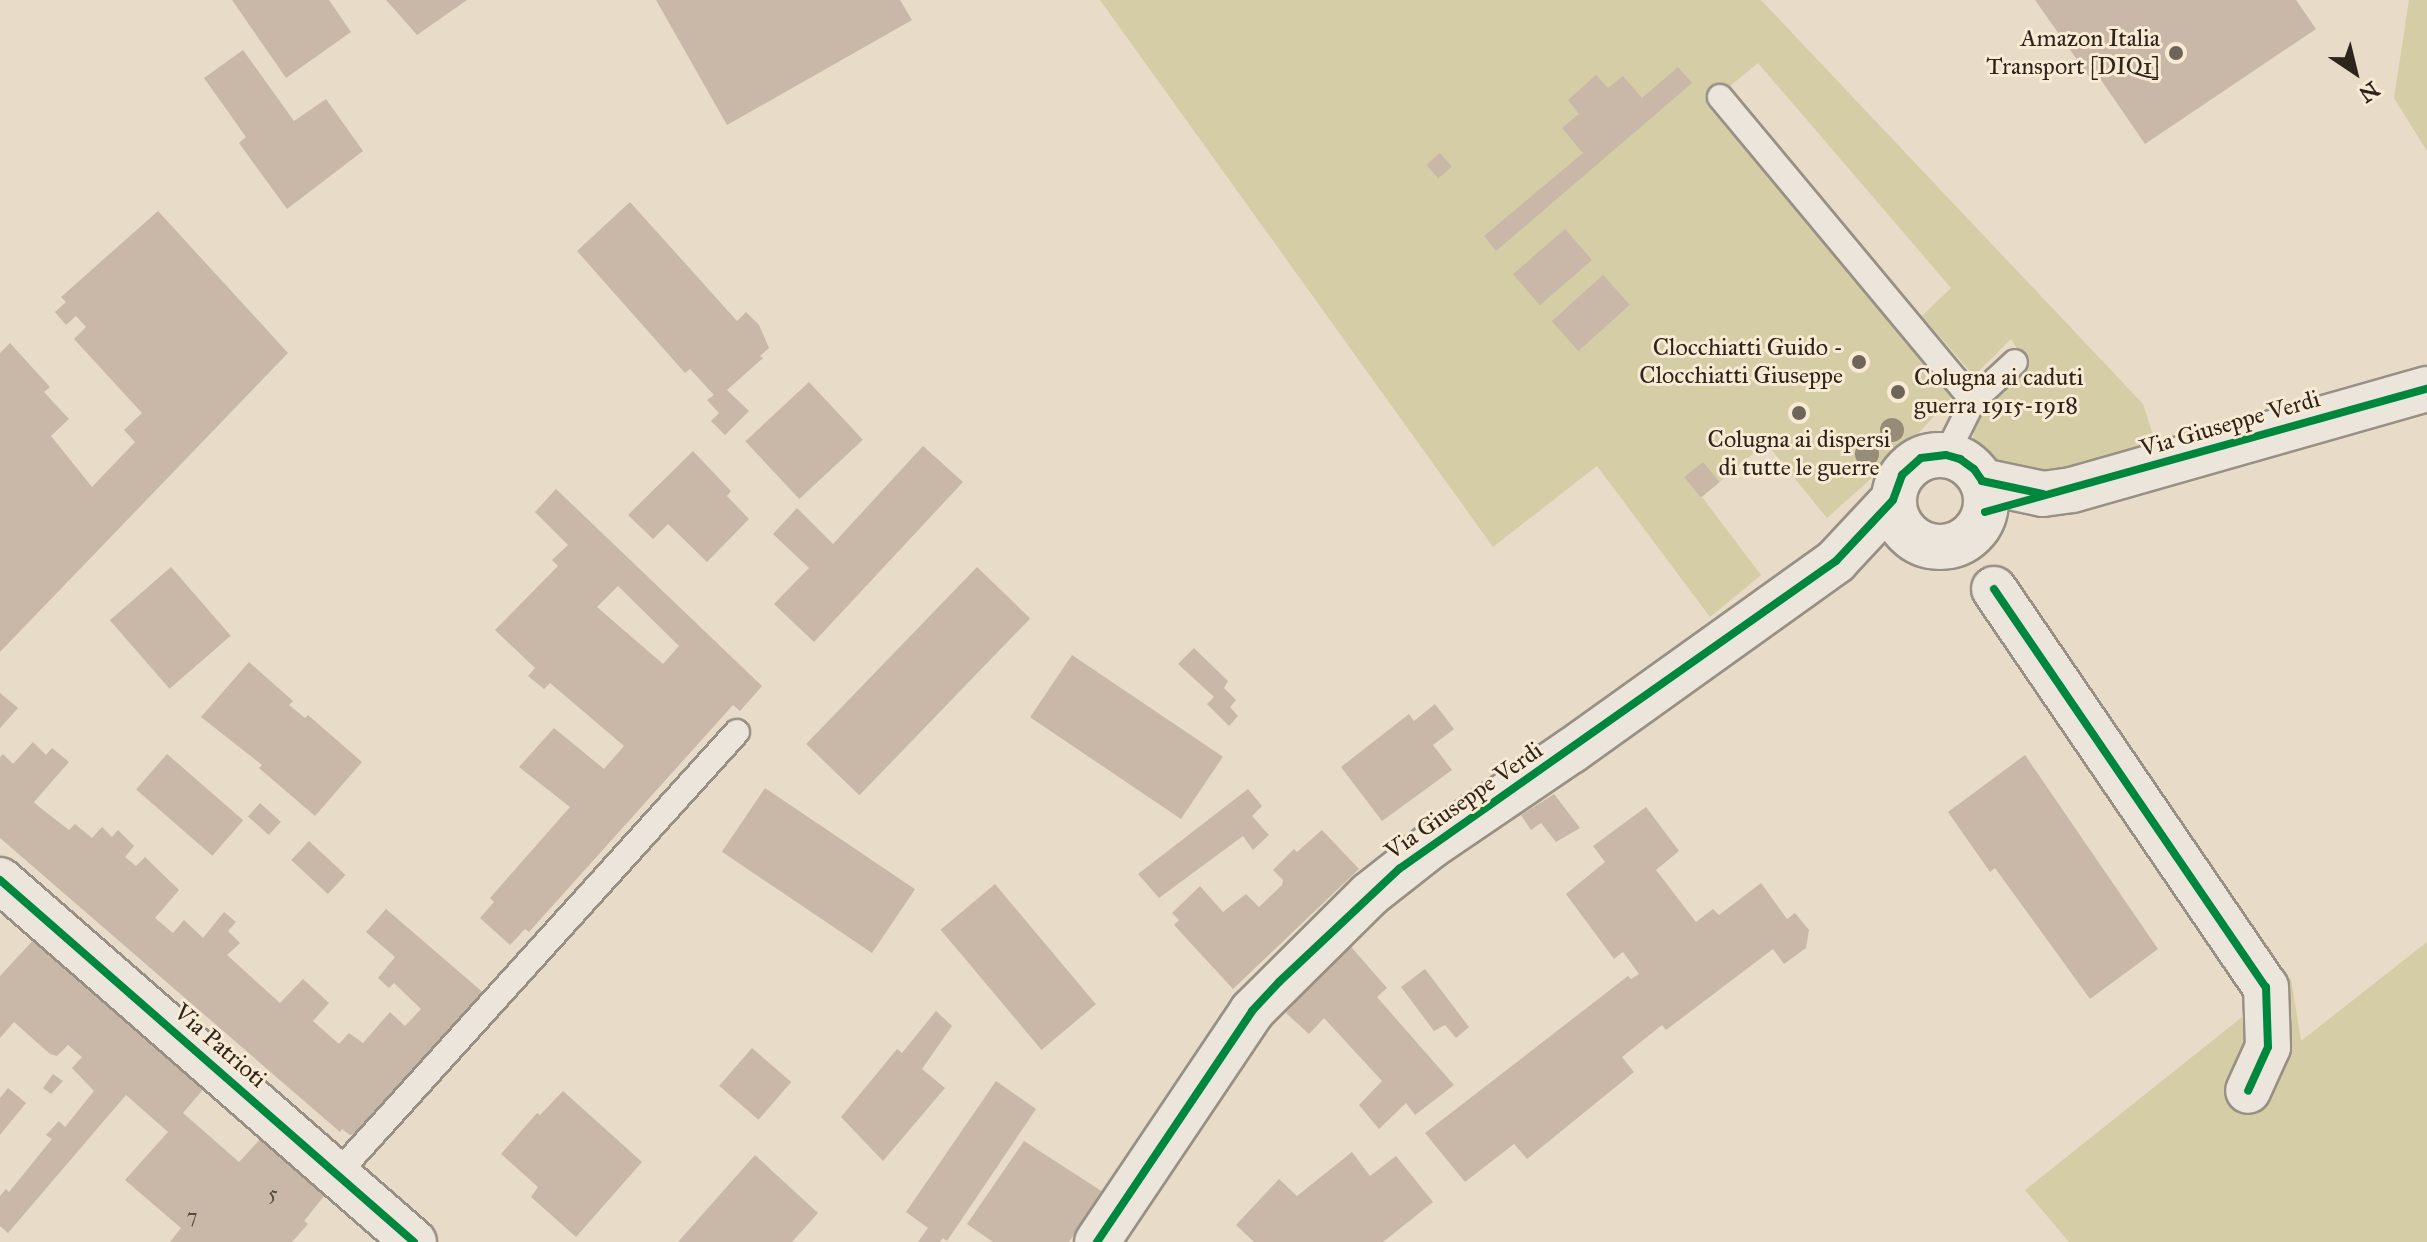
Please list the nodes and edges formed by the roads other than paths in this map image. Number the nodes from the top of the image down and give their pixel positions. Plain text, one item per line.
1 (1720, 97) dead end
2 (2015, 362) dead end
3 (2427, 389) edge
4 (1973, 401) junction
5 (1946, 455) junction
6 (1982, 481) junction
7 (1978, 526) junction
8 (1915, 528) junction
9 (1994, 589) junction
10 (737, 732) dead end
11 (0, 880) edge
12 (2248, 1091) dead end
13 (337, 1174) junction
14 (414, 1242) edge
15 (1097, 1242) edge

1 - 4 lane
2 - 4 lane
3 - 6 street, Via Giuseppe Verdi
4 - 5 lane
5 - 6 street
5 - 8 street
6 - 7 street
7 - 8 street
7 - 9 street
8 - 9 street
8 - 15 street, Via Giuseppe Verdi
9 - 12 street
10 - 13 lane
11 - 13 street, Via Patrioti
13 - 14 street, Via Patrioti

